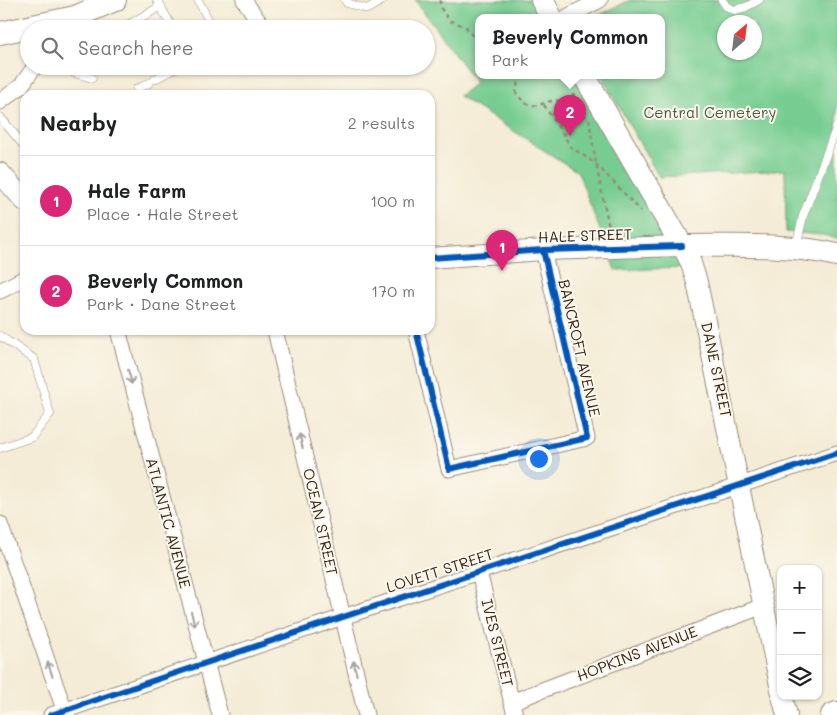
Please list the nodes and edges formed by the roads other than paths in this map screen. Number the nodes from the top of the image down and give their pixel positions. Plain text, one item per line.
1 (115, 0) edge
2 (198, 0) edge
3 (244, 0) edge
4 (345, 0) edge
5 (383, 0) edge
6 (542, 0) edge
7 (600, 0) edge
8 (722, 0) edge
9 (759, 0) edge
10 (159, 3) edge
11 (549, 14) edge
12 (573, 14) edge
13 (66, 20) edge
14 (134, 20) edge
15 (168, 20) edge
16 (208, 20) edge
17 (258, 20) edge
18 (20, 30) edge
19 (0, 33) edge
20 (29, 75) edge
21 (81, 75) edge
22 (163, 75) edge
23 (92, 78) dead end
24 (581, 83) edge
25 (137, 89) dead end
26 (0, 102) edge
27 (0, 117) edge
28 (837, 126) edge
29 (20, 141) edge
30 (0, 173) edge
31 (20, 191) edge
32 (797, 241) junction
33 (682, 246) junction
34 (543, 250) junction
35 (837, 254) edge
36 (435, 258) edge
37 (20, 281) edge
38 (2, 293) edge
39 (119, 335) edge
40 (276, 335) edge
41 (417, 335) edge
42 (0, 336) edge
43 (0, 448) edge
44 (837, 453) edge
45 (740, 486) junction
46 (0, 524) edge
47 (479, 572) junction
48 (763, 606) junction
49 (343, 616) junction
50 (205, 662) junction
51 (777, 671) edge
52 (783, 700) edge
53 (513, 708) edge
54 (61, 713) edge
55 (837, 713) edge
56 (220, 715) edge
57 (366, 715) edge
58 (787, 715) edge
59 (832, 715) edge

1 - 13 main road
2 - 16 lane
3 - 17 street
4 - 5 lane
6 - 11 main road
7 - 12 street
8 - 9 lane
10 - 14 lane
10 - 15 lane
18 - 19 main road
20 - 26 street
21 - 23 lane
22 - 25 lane
24 - 33 main road, DANE STREET
27 - 29 lane
28 - 32 lane
30 - 31 street
32 - 33 main road, HALE STREET
32 - 35 main road, HALE STREET
33 - 34 street, HALE STREET
33 - 45 street, DANE STREET
34 - 36 street, HALE STREET
34 - 41 street, BANCROFT AVENUE
37 - 38 street
39 -> 50 street, ATLANTIC AVENUE
49 -> 40 street, OCEAN STREET
42 - 43 lane
44 - 45 street, LOVETT STREET
45 - 47 street, LOVETT STREET
45 - 48 street, DANE STREET
54 -> 46 street
47 - 49 street, LOVETT STREET
47 - 53 street, IVES STREET
48 - 51 street, DANE STREET
48 - 53 street, HOPKINS AVENUE
49 - 50 street, LOVETT STREET
57 -> 49 street, OCEAN STREET
50 - 54 street, LOVETT STREET
50 - 56 street, ATLANTIC AVENUE
52 - 58 street
55 - 59 main road

